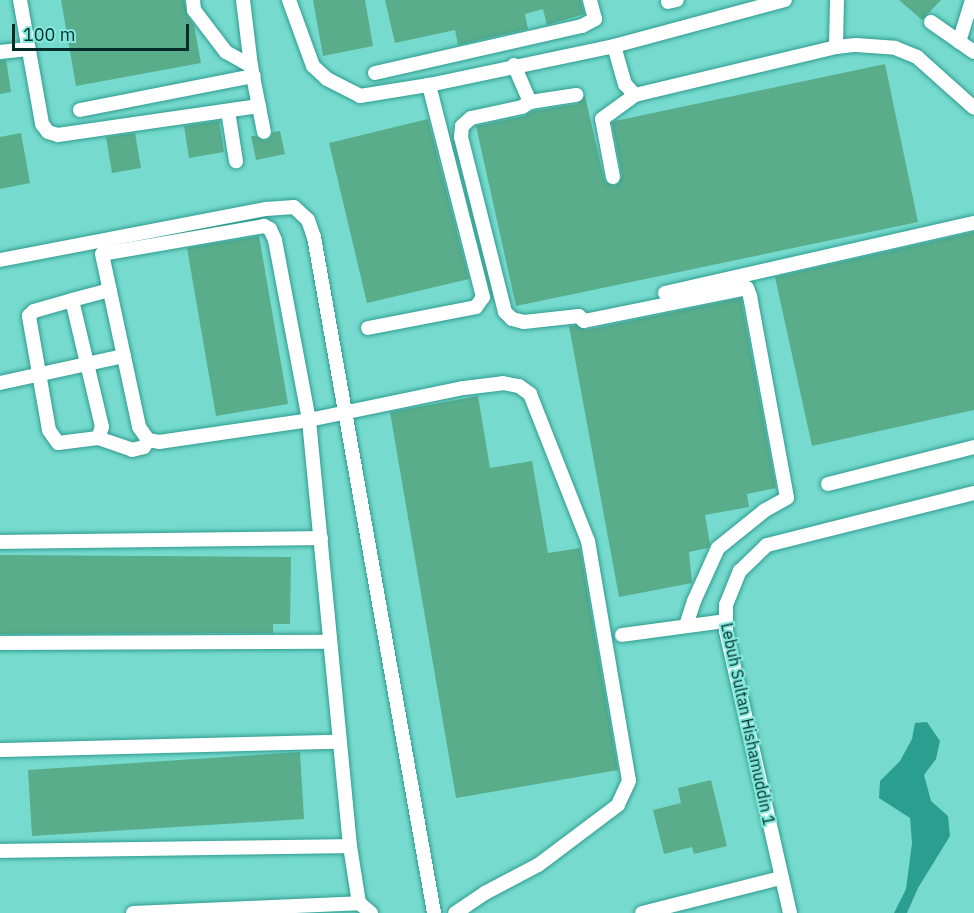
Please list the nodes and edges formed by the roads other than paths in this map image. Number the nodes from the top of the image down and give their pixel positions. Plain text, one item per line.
1 (20, 0) edge
2 (193, 0) edge
3 (243, 0) edge
4 (289, 0) edge
5 (590, 0) edge
6 (785, 0) edge
7 (837, 0) edge
8 (972, 0) edge
9 (727, 7) edge
10 (931, 22) dead end
11 (959, 42) junction
12 (614, 46) junction
13 (836, 47) junction
14 (28, 49) junction
15 (0, 52) edge
16 (974, 52) edge
17 (514, 65) junction
18 (252, 71) junction
19 (375, 73) dead end
20 (429, 85) junction
21 (576, 95) dead end
22 (635, 95) junction
23 (530, 102) junction
24 (259, 106) junction
25 (974, 108) edge
26 (80, 110) dead end
27 (228, 111) junction
28 (264, 132) dead end
29 (236, 161) dead end
30 (613, 177) dead end
31 (974, 223) edge
32 (0, 260) edge
33 (110, 290) junction
34 (665, 293) dead end
35 (72, 300) junction
36 (368, 328) dead end
37 (124, 356) junction
38 (87, 364) junction
39 (39, 374) junction
40 (0, 383) edge
41 (344, 412) junction
42 (309, 420) junction
43 (98, 438) junction
44 (148, 440) junction
45 (974, 447) edge
46 (828, 484) dead end
47 (974, 493) edge
48 (321, 538) junction
49 (0, 542) edge
50 (725, 621) junction
51 (686, 626) junction
52 (622, 635) dead end
53 (329, 642) junction
54 (0, 643) edge
55 (339, 742) junction
56 (0, 750) edge
57 (350, 846) junction
58 (0, 851) edge
59 (780, 878) junction
60 (359, 903) junction
61 (648, 912) edge
62 (133, 913) edge
63 (371, 913) edge
64 (434, 913) edge
65 (455, 913) edge
66 (790, 913) edge

1 - 14 street
2 - 18 street
3 - 18 street
4 - 20 street
5 - 19 street
6 - 9 street
7 - 13 street
8 - 11 street
9 - 12 street
10 - 11 street
11 - 16 street
12 - 17 street
12 - 22 street
13 - 22 street
13 - 25 street
14 - 15 street
14 - 27 street
17 - 20 street
17 - 23 street
18 - 24 street
18 - 26 street
20 - 36 street
21 - 23 street
22 - 30 street
23 - 51 street
24 - 27 street
24 - 28 street
27 - 29 street
31 - 34 street
32 - 41 street
33 - 35 street
33 - 37 street
33 - 42 street
35 - 38 street
35 - 39 street
37 - 38 street
37 - 44 street
38 - 39 street
38 - 43 street
39 - 40 street
39 - 43 street
41 - 42 street
41 - 64 street
41 - 65 street
42 - 44 street
42 - 48 street
43 - 44 street
45 - 46 street
47 - 50 street, Lebuh Sultan Hishamuddin 1
48 - 49 street
48 - 53 street
50 - 51 street
50 - 59 street, Lebuh Sultan Hishamuddin 1
51 - 52 street
53 - 54 street
53 - 55 street
55 - 56 street
55 - 57 street
57 - 58 street
57 - 60 street
59 - 61 street
59 - 66 street, Lebuh Sultan Hishamuddin 1
60 - 62 street
60 - 63 street

